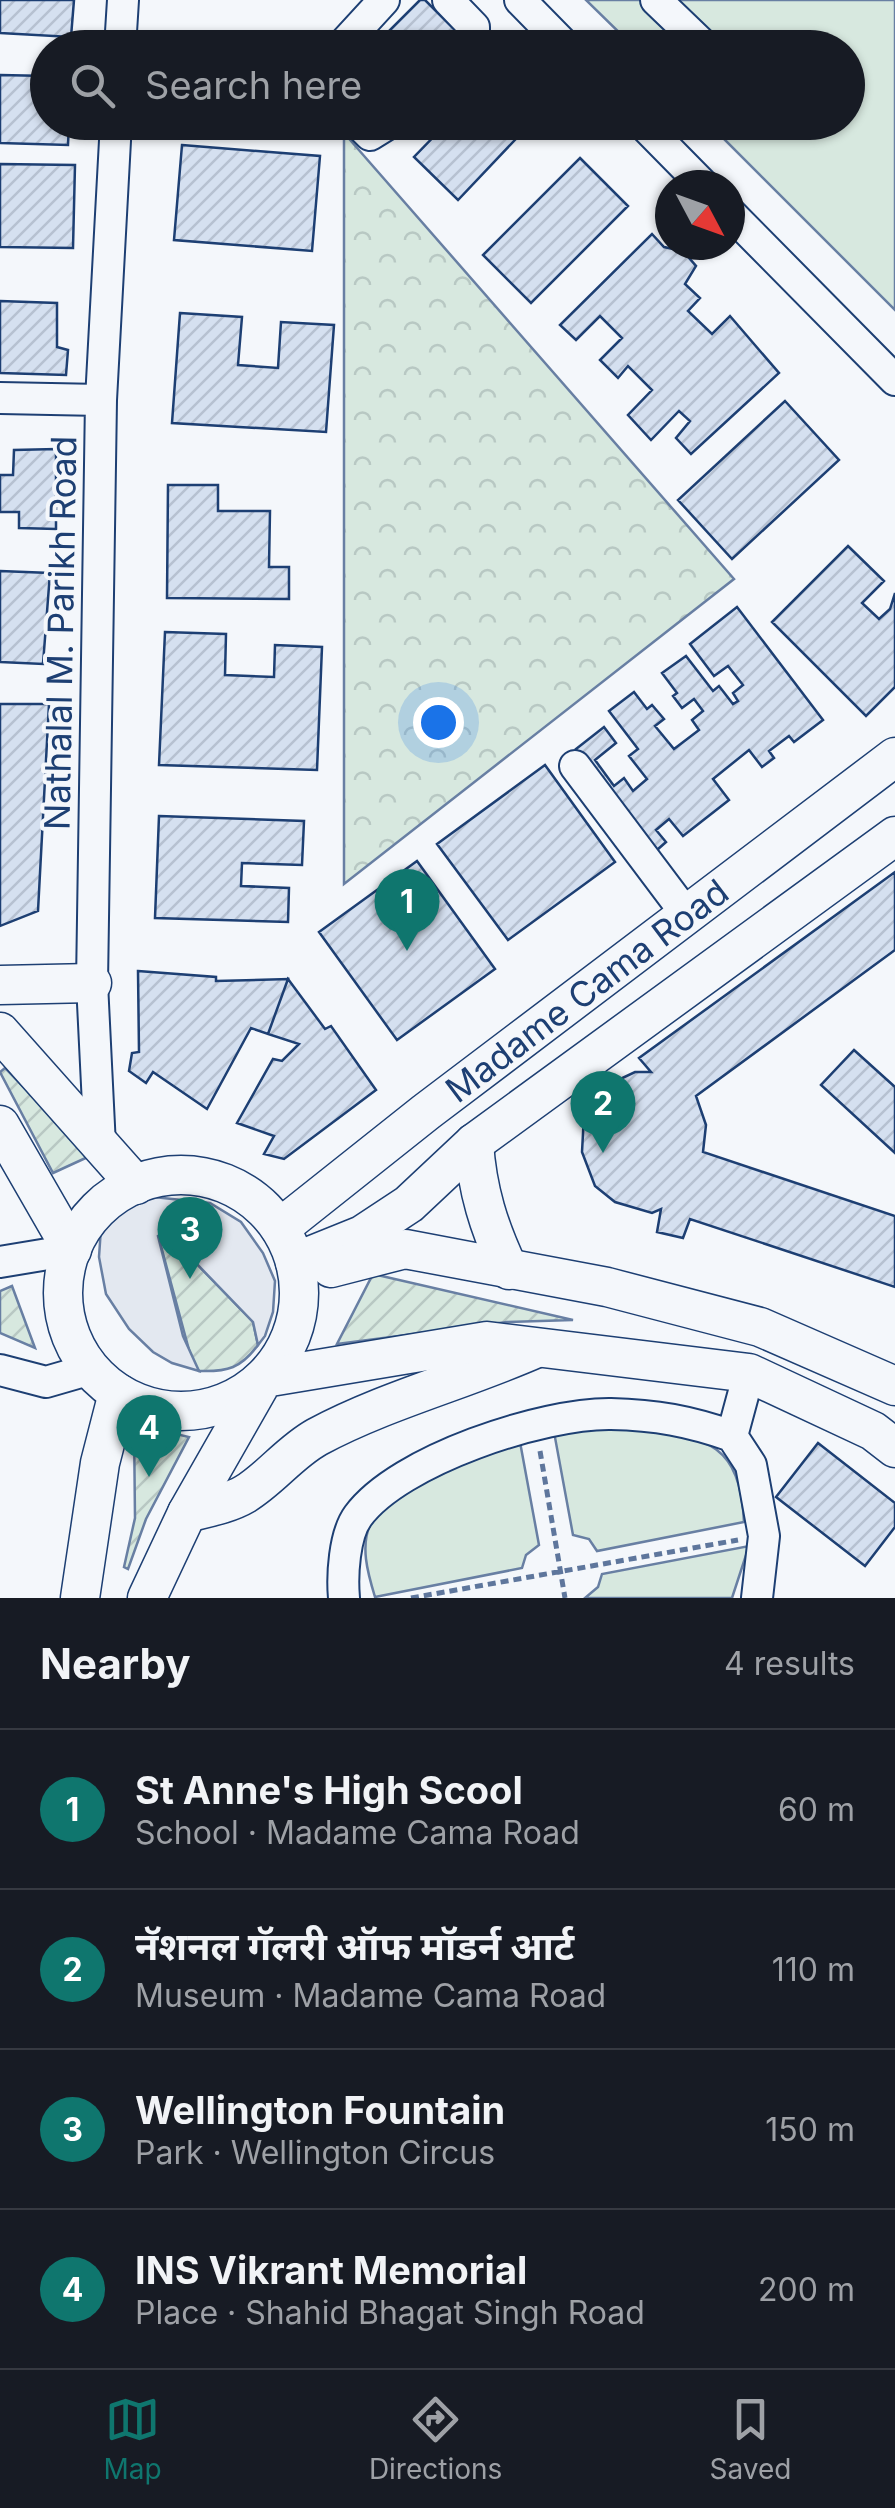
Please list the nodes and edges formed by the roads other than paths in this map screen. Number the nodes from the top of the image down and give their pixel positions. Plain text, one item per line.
1 (123, 0) edge
2 (384, 0) edge
3 (448, 0) edge
4 (520, 0) edge
5 (656, 0) edge
6 (121, 30) edge
7 (356, 30) edge
8 (474, 30) edge
9 (549, 30) edge
10 (687, 30) edge
11 (115, 140) edge
12 (659, 140) edge
13 (688, 170) edge
14 (745, 228) edge
15 (895, 380) edge
16 (0, 398) edge
17 (101, 400) junction
18 (895, 757) edge
19 (575, 766) dead end
20 (895, 836) edge
21 (687, 914) junction
22 (92, 983) junction
23 (0, 985) edge
24 (0, 1032) edge
25 (0, 1124) edge
26 (474, 1143) junction
27 (100, 1146) junction
28 (136, 1184) junction
29 (72, 1250) junction
30 (291, 1256) junction
31 (0, 1262) edge
32 (508, 1270) junction
33 (537, 1348) junction
34 (0, 1370) edge
35 (749, 1373) junction
36 (264, 1378) junction
37 (104, 1381) junction
38 (895, 1386) edge
39 (732, 1436) junction
40 (895, 1448) edge
41 (187, 1513) junction
42 (756, 1596) edge
43 (80, 1598) edge
44 (147, 1598) edge
45 (344, 1598) edge

1 - 6 street
2 - 7 street
3 - 8 street
4 - 9 street
5 - 10 street
11 - 17 street, Nathalal M. Parikh Road
12 - 13 street
14 - 15 street
16 - 17 street
17 - 22 street, Nathalal M. Parikh Road
18 - 21 main road, Madame Cama Road
19 - 21 street
20 - 26 main road, Madame Cama Road
21 - 30 main road, Madame Cama Road
22 - 23 main road
22 - 27 street, Nathalal M. Parikh Road
24 - 27 main road
25 - 29 main road
26 - 30 main road, Madame Cama Road
26 - 32 main road
27 - 28 main road
28 - 29 main road
28 - 30 main road
29 - 31 street
29 - 37 main road
30 - 32 main road
30 - 36 main road
32 - 38 main road
33 - 35 main road
33 - 36 main road
33 - 41 main road
34 - 37 street
35 - 39 street
35 - 40 main road
36 - 37 main road
36 - 41 main road
37 - 43 main road
39 - 42 street
39 - 45 street
41 - 44 main road

